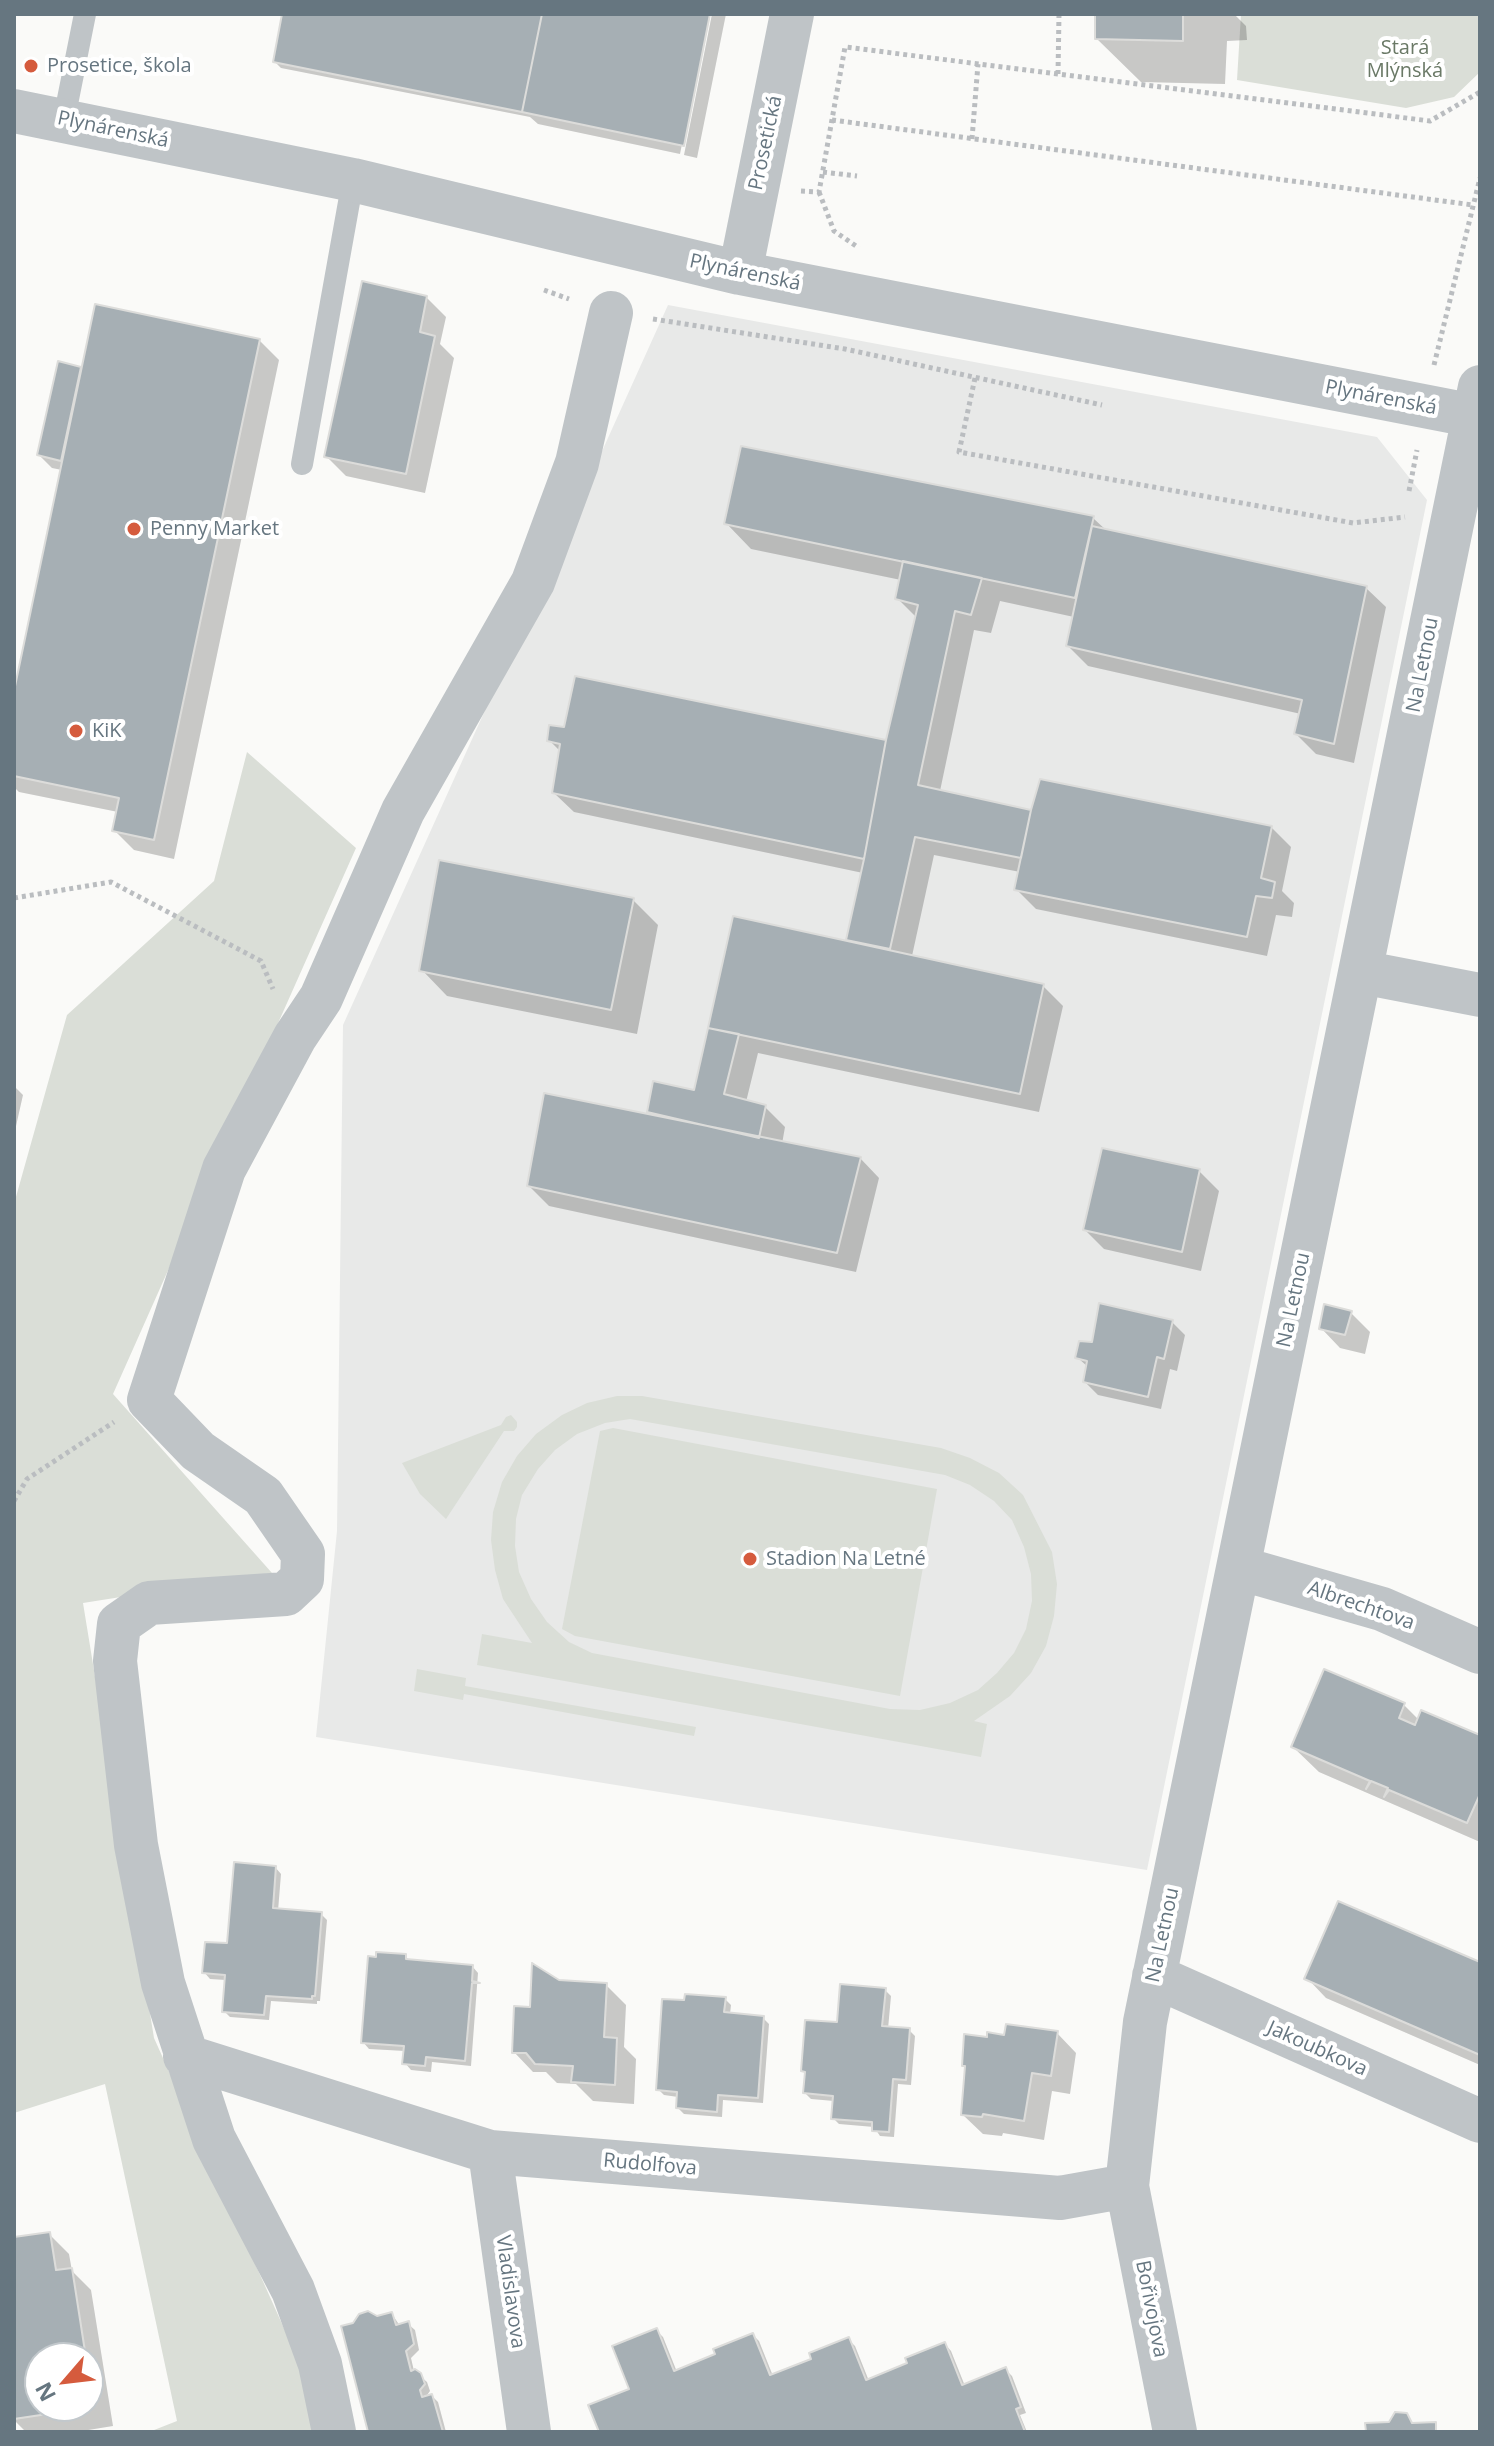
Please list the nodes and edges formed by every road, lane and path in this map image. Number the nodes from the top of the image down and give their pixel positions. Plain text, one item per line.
1 (85, 14) edge
2 (792, 14) edge
3 (1059, 14) edge
4 (978, 64) junction
5 (1058, 74) junction
6 (1480, 92) edge
7 (14, 111) edge
8 (64, 119) junction
9 (832, 120) junction
10 (972, 139) junction
11 (823, 172) junction
12 (857, 176) dead end
13 (353, 180) junction
14 (756, 190) junction
15 (1473, 205) dead end
16 (740, 273) junction
17 (611, 313) joint
18 (975, 378) junction
19 (1102, 405) dead end
20 (1478, 407) edge
21 (959, 452) dead end
22 (302, 464) dead end
23 (14, 898) edge
24 (1361, 972) junction
25 (1480, 995) edge
26 (295, 1037) junction
27 (149, 1400) junction
28 (14, 1501) edge
29 (1239, 1568) junction
30 (1480, 1652) edge
31 (1154, 1976) junction
32 (185, 2056) junction
33 (1480, 2121) edge
34 (490, 2152) junction
35 (1127, 2186) junction
36 (334, 2432) edge
37 (529, 2432) edge
38 (1175, 2432) edge

1 - 8 lane
2 - 14 street, Prosetická
3 - 5 path
4 - 5 path
4 - 9 path
4 - 10 path
5 - 6 path
7 - 8 street, Plynárenská
8 - 13 street, Plynárenská
9 - 10 path
9 - 11 path
10 - 15 path
11 - 12 path
11 - 14 path
13 - 16 street, Plynárenská
13 - 22 lane
14 - 16 street, Prosetická
16 - 20 street, Plynárenská
17 - 18 path
17 - 26 street
18 - 19 path
18 - 21 path
20 - 24 street, Na Letnou
23 - 26 path
24 - 25 street
24 - 29 street, Na Letnou
26 - 27 street
27 - 28 path
27 - 32 street
29 - 30 street, Albrechtova
29 - 31 street, Na Letnou
31 - 33 street, Jakoubkova
31 - 35 street, Na Letnou
32 - 34 street, Rudolfova
32 - 36 street
34 - 35 street, Rudolfova
34 - 37 street, Vladislavova
35 - 38 street, Bořivojova

